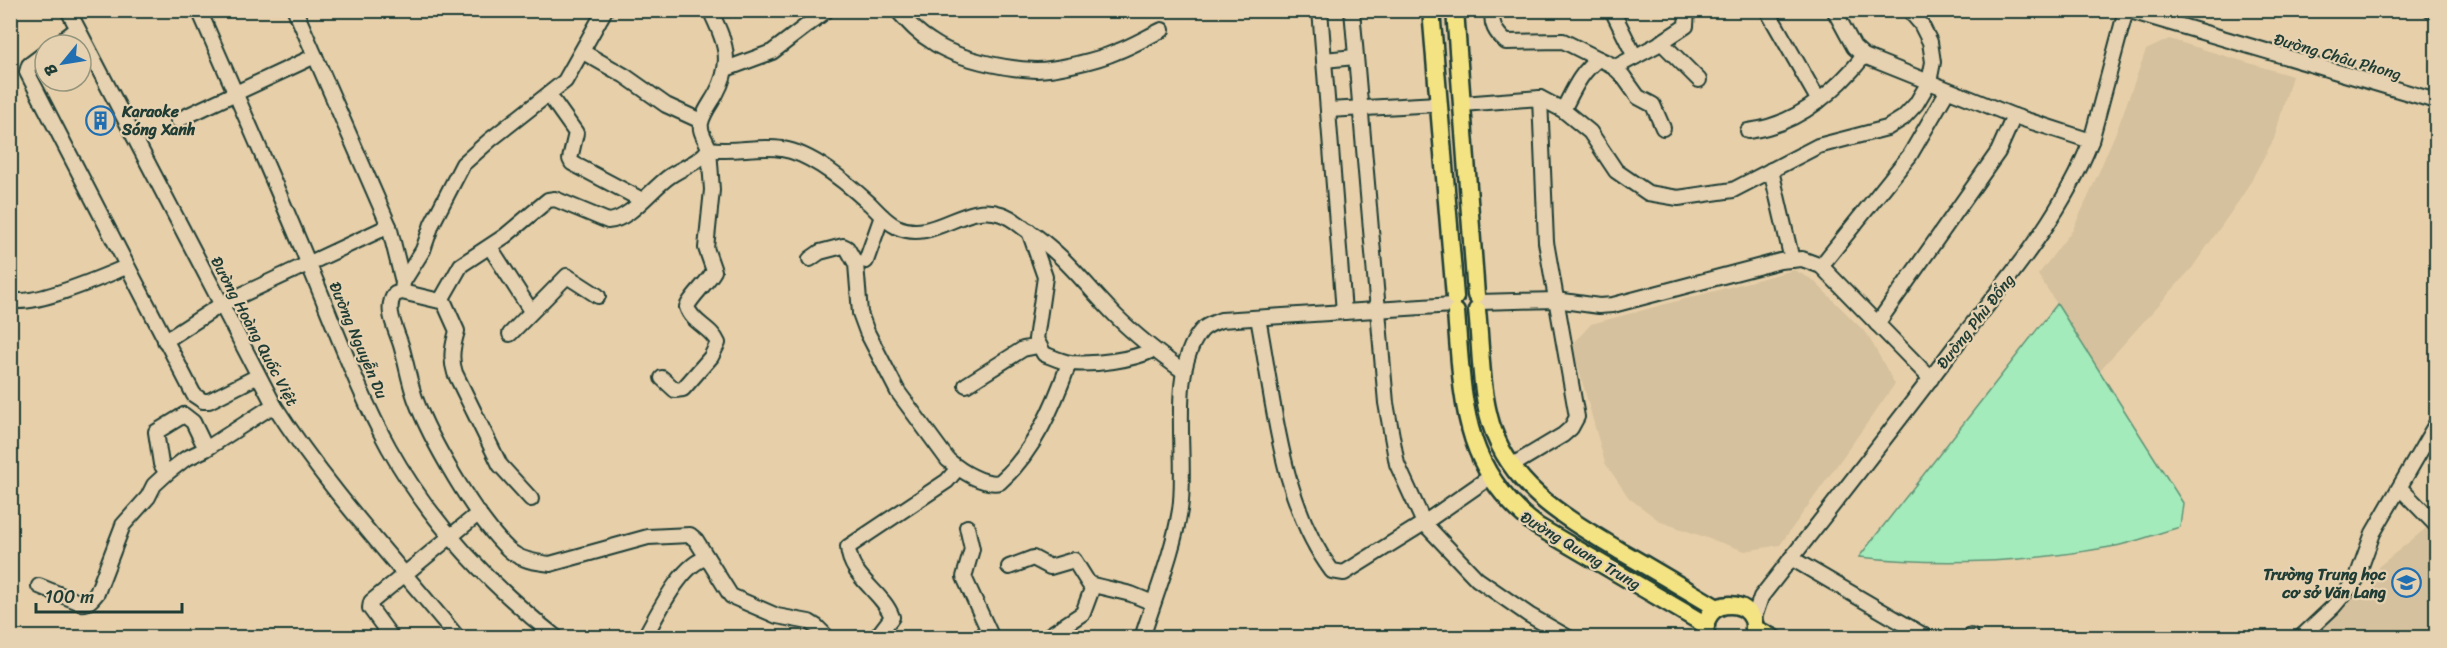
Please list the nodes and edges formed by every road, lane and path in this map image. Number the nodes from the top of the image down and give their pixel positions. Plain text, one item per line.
1 (68, 10) edge
2 (199, 10) edge
3 (295, 10) edge
4 (605, 10) edge
5 (710, 10) edge
6 (897, 10) edge
7 (1320, 10) edge
8 (1352, 10) edge
9 (1431, 10) edge
10 (1455, 10) edge
11 (1493, 10) edge
12 (1612, 10) edge
13 (1687, 10) edge
14 (1767, 10) edge
15 (1834, 10) edge
16 (1909, 10) edge
17 (2126, 10) edge
18 (2431, 10) edge
19 (824, 11) edge
20 (2436, 12) edge
21 (77, 29) junction
22 (1162, 30) dead end
23 (72, 33) edge
24 (1661, 42) junction
25 (583, 52) junction
26 (315, 56) junction
27 (1864, 56) junction
28 (1355, 57) junction
29 (1635, 57) junction
30 (1599, 59) junction
31 (1324, 60) junction
32 (33, 61) edge
33 (1614, 68) junction
34 (726, 69) junction
35 (1698, 80) dead end
36 (1929, 82) junction
37 (33, 84) edge
38 (1948, 90) junction
39 (38, 93) edge
40 (235, 94) junction
41 (549, 95) junction
42 (1540, 98) junction
43 (1819, 101) junction
44 (2436, 101) edge
45 (1438, 104) junction
46 (1462, 104) junction
47 (1359, 109) junction
48 (1328, 110) junction
49 (1563, 110) junction
50 (2014, 116) junction
51 (178, 120) dead end
52 (701, 121) junction
53 (1663, 128) dead end
54 (1748, 131) dead end
55 (2091, 141) junction
56 (709, 149) junction
57 (1772, 170) junction
58 (642, 200) junction
59 (882, 216) junction
60 (388, 226) junction
61 (1029, 231) junction
62 (490, 247) junction
63 (810, 259) dead end
64 (1792, 260) junction
65 (866, 261) dead end
66 (309, 264) junction
67 (1821, 266) junction
68 (126, 267) junction
69 (403, 287) junction
70 (598, 296) dead end
71 (10, 300) edge
72 (441, 300) junction
73 (1556, 300) junction
74 (1477, 302) junction
75 (222, 304) junction
76 (1455, 305) junction
77 (1379, 310) junction
78 (531, 311) junction
79 (1344, 312) junction
80 (1258, 318) junction
81 (1877, 324) junction
82 (510, 334) dead end
83 (165, 341) junction
84 (1038, 346) junction
85 (1153, 350) junction
86 (1069, 363) junction
87 (1183, 371) junction
88 (258, 376) junction
89 (662, 378) dead end
90 (1931, 379) junction
91 (966, 385) dead end
92 (274, 405) junction
93 (2436, 424) edge
94 (206, 449) junction
95 (1511, 466) junction
96 (958, 468) junction
97 (167, 473) junction
98 (1490, 477) junction
99 (2400, 488) junction
100 (531, 499) dead end
101 (479, 513) junction
102 (2435, 520) edge
103 (1424, 523) junction
104 (967, 527) dead end
105 (449, 536) junction
106 (707, 558) junction
107 (1791, 558) junction
108 (1010, 567) dead end
109 (405, 574) junction
110 (39, 586) dead end
111 (1093, 586) junction
112 (1761, 598) junction
113 (1153, 603) junction
114 (1739, 606) junction
115 (1717, 608) junction
116 (1754, 629) edge
117 (1704, 632) edge
118 (392, 638) edge
119 (458, 638) edge
120 (556, 638) edge
121 (644, 638) edge
122 (828, 638) edge
123 (876, 638) edge
124 (992, 638) edge
125 (1045, 638) edge
126 (1143, 638) edge
127 (1569, 638) edge
128 (1773, 638) edge
129 (1928, 638) edge
130 (2300, 638) edge

1 - 21 street, Đường Hoàng Quốc Việt
2 - 40 street, Đường Nguyễn Du
3 - 26 street
4 - 25 street
5 - 34 street
6 - 22 street
7 - 31 street
8 - 28 street
9 - 45 main road, Đường Quang Trung
10 - 46 main road, Đường Quang Trung
11 - 30 street
12 - 29 street
13 - 24 street
14 - 43 street
15 - 27 street
16 - 36 street
17 - 44 street, Đường Châu Phong
17 - 55 street, Đường Phù Đổng
18 - 20 street
19 - 34 street
21 - 23 street
21 - 75 street, Đường Hoàng Quốc Việt
24 - 29 street
24 - 35 street
25 - 41 street
25 - 52 street
26 - 40 street
26 - 60 street
27 - 36 street
27 - 43 street
28 - 31 street
28 - 47 street
29 - 33 street
30 - 33 street
30 - 49 street
31 - 48 street
32 - 37 street
33 - 53 street
34 - 52 street
36 - 38 street
36 - 57 street
38 - 50 street
38 - 67 street
39 - 68 street
40 - 51 street
40 - 66 street, Đường Nguyễn Du
41 - 58 street
41 - 69 street
42 - 46 street
42 - 49 street
42 - 73 street
43 - 54 street
45 - 47 street
45 - 76 main road, Đường Quang Trung
46 - 74 main road, Đường Quang Trung
47 - 48 street
47 - 77 street
48 - 79 street
49 - 57 street
50 - 55 street
50 - 81 street
52 - 56 street
55 - 90 street, Đường Phù Đổng
56 - 58 street
56 - 59 street
56 - 89 street
57 - 64 street
58 - 62 street
59 - 61 street
59 - 65 street
60 - 66 street
60 - 69 street
61 - 84 street
61 - 85 street
62 - 72 street
62 - 78 street
63 - 96 street
64 - 67 street
64 - 73 street
66 - 75 street
66 - 105 street, Đường Nguyễn Du
67 - 81 street
68 - 71 street
68 - 83 street
69 - 72 street
69 - 101 street
70 - 78 street
72 - 100 street
73 - 74 street
73 - 95 street
74 - 76 main road
74 - 76 main road
74 - 95 main road, Đường Quang Trung
75 - 83 street
75 - 88 street, Đường Hoàng Quốc Việt
76 - 77 street
76 - 98 main road, Đường Quang Trung
77 - 79 street
77 - 103 street
78 - 82 street
79 - 80 street
80 - 87 street
80 - 103 street
81 - 90 street
83 - 88 street
84 - 86 street
84 - 91 street
85 - 86 street
85 - 87 street
86 - 96 street
87 - 113 street
88 - 92 street, Đường Hoàng Quốc Việt
90 - 107 street, Đường Phù Đổng
92 - 94 street
92 - 109 street, Đường Hoàng Quốc Việt
93 - 99 street
94 - 97 street
94 - 97 street
95 - 115 main road, Đường Quang Trung
96 - 123 street
97 - 110 street
98 - 103 street
98 - 117 main road, Đường Quang Trung
99 - 102 street
99 - 130 street
101 - 105 street
101 - 106 street
103 - 127 street
104 - 124 street
105 - 109 street
105 - 120 street, Đường Nguyễn Du
106 - 121 street
106 - 122 street
107 - 112 street, Đường Phù Đổng
107 - 129 street
108 - 111 street
109 - 118 street
109 - 119 street, Đường Hoàng Quốc Việt
111 - 113 street
111 - 125 street
112 - 114 street
112 - 116 street, Đường Phù Đổng
113 - 126 street
114 - 115 main road
114 - 116 main road
115 - 117 main road
116 - 128 main road

